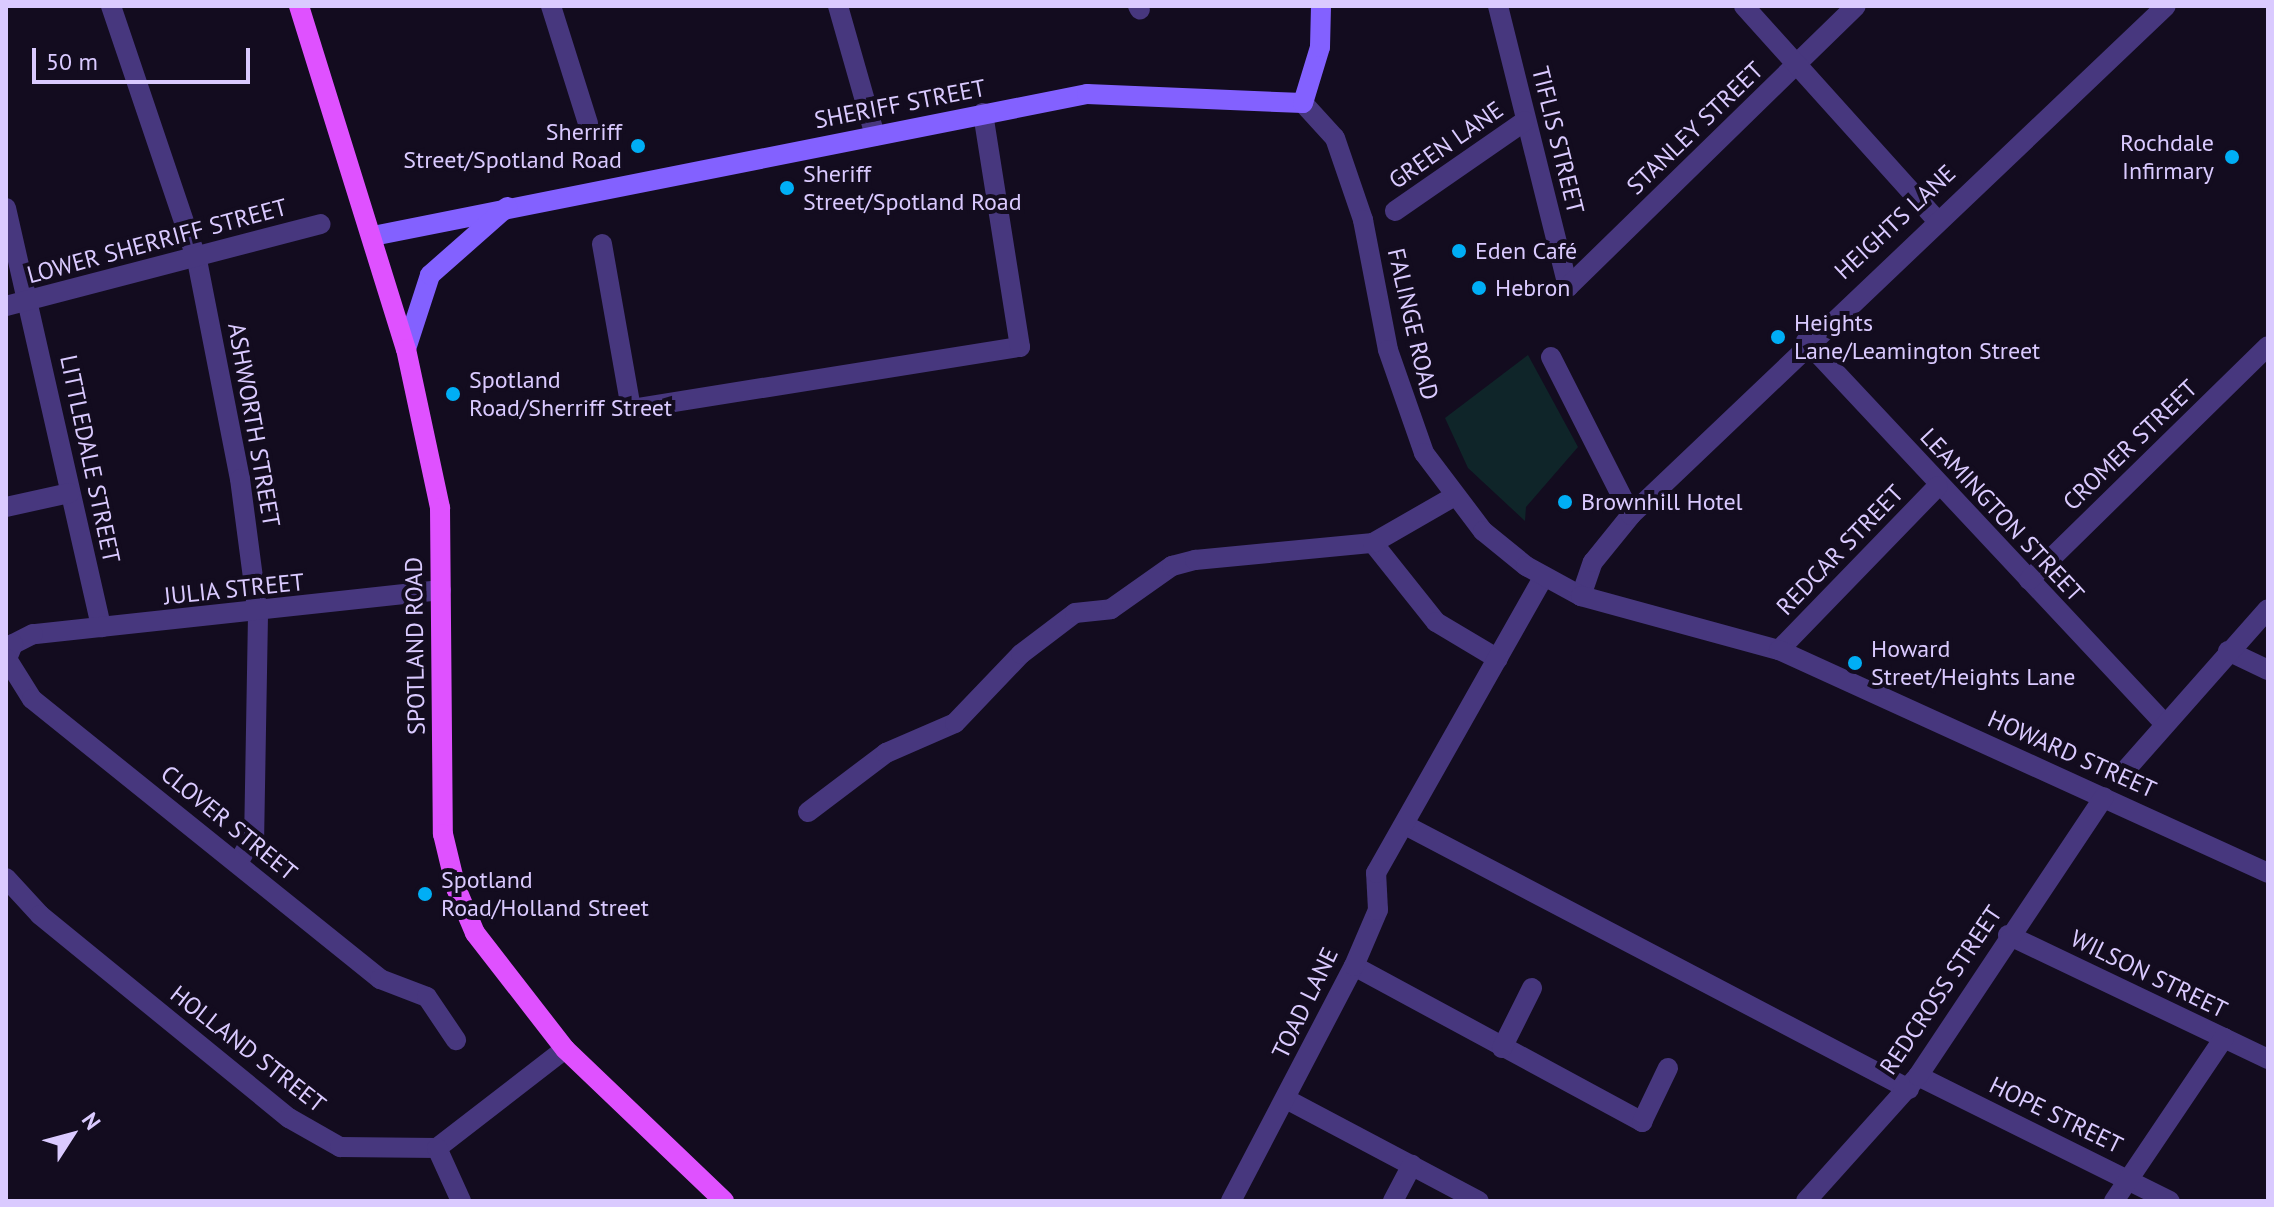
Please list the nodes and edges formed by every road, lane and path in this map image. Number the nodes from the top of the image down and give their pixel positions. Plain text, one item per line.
1 (111, 6) edge
2 (299, 6) edge
3 (551, 6) edge
4 (838, 6) edge
5 (1321, 6) edge
6 (1498, 6) edge
7 (1744, 6) edge
8 (1856, 6) edge
9 (2166, 6) edge
10 (1798, 65) junction
11 (1303, 103) junction
12 (983, 113) junction
13 (1525, 121) junction
14 (588, 123) dead end
15 (875, 136) junction
16 (510, 204) junction
17 (6, 208) edge
18 (1395, 211) dead end
19 (1936, 219) junction
20 (321, 224) dead end
21 (373, 236) junction
22 (602, 244) dead end
23 (197, 260) junction
24 (1568, 287) joint
25 (31, 301) junction
26 (6, 306) edge
27 (1806, 341) junction
28 (2268, 346) edge
29 (406, 349) junction
30 (1551, 357) dead end
31 (1938, 486) junction
32 (69, 493) junction
33 (1453, 497) junction
34 (6, 507) edge
35 (1631, 515) junction
36 (1373, 543) junction
37 (1544, 576) junction
38 (2029, 580) junction
39 (441, 590) junction
40 (1581, 596) junction
41 (2268, 609) edge
42 (258, 615) junction
43 (101, 627) junction
44 (33, 634) joint
45 (1779, 650) junction
46 (2228, 651) junction
47 (1498, 659) junction
48 (2268, 670) edge
49 (2163, 722) junction
50 (2122, 774) dead end
51 (2104, 797) junction
52 (808, 812) dead end
53 (1405, 825) junction
54 (238, 863) junction
55 (2268, 873) edge
56 (6, 878) edge
57 (2008, 935) junction
58 (1354, 966) junction
59 (1532, 988) dead end
60 (2224, 1038) junction
61 (456, 1040) dead end
62 (1502, 1048) junction
63 (565, 1049) junction
64 (2268, 1059) edge
65 (1668, 1068) dead end
66 (1913, 1083) junction
67 (1286, 1099) junction
68 (437, 1148) junction
69 (1412, 1165) junction
70 (2124, 1177) junction
71 (461, 1201) edge
72 (724, 1201) edge
73 (1231, 1201) edge
74 (1393, 1201) edge
75 (1479, 1201) edge
76 (1806, 1201) edge
77 (2114, 1201) edge
78 (2170, 1201) edge

1 - 23 street, ASHWORTH STREET
2 - 21 main road, SPOTLAND ROAD
3 - 14 street
4 - 15 street
5 - 11 main road
6 - 13 street, TIFLIS STREET
7 - 10 street
8 - 10 street, STANLEY STREET
9 - 19 street, HEIGHTS LANE
10 - 19 street
10 - 24 street, STANLEY STREET
11 - 12 main road, SHERIFF STREET
11 - 33 street, FALINGE ROAD
12 - 15 main road, SHERIFF STREET
12 - 22 street
13 - 18 street, GREEN LANE
13 - 24 street, TIFLIS STREET
15 - 16 main road, SHERIFF STREET
16 - 21 main road, SHERIFF STREET
16 - 29 main road
17 - 25 street, LITTLEDALE STREET
19 - 27 street, HEIGHTS LANE
20 - 23 street, LOWER SHERRIFF STREET
21 - 29 main road, SPOTLAND ROAD
23 - 25 street, LOWER SHERRIFF STREET
23 - 42 street, ASHWORTH STREET
25 - 26 street, LOWER SHERRIFF STREET
25 - 32 street, LITTLEDALE STREET
27 - 31 street, LEAMINGTON STREET
27 - 35 street, HEIGHTS LANE
28 - 38 street, CROMER STREET
29 - 39 main road, SPOTLAND ROAD
30 - 35 street
31 - 38 street, LEAMINGTON STREET
31 - 45 street, REDCAR STREET
32 - 34 street
32 - 43 street, LITTLEDALE STREET
33 - 36 street
33 - 37 street, FALINGE ROAD
35 - 40 street, HEIGHTS LANE
36 - 47 street
36 - 52 street
37 - 40 street, FALINGE ROAD
37 - 47 street, TOAD LANE
38 - 49 street, LEAMINGTON STREET
39 - 42 street, JULIA STREET
39 - 63 main road, SPOTLAND ROAD
40 - 45 street, HOWARD STREET
41 - 46 street
42 - 43 street, JULIA STREET
42 - 54 street, ASHWORTH STREET
43 - 44 street, JULIA STREET
44 - 54 street, CLOVER STREET
45 - 51 street, HOWARD STREET
46 - 48 street
46 - 49 street
47 - 53 street, TOAD LANE
49 - 50 street
51 - 55 street, HOWARD STREET
51 - 57 street, REDCROSS STREET
53 - 58 street, TOAD LANE
53 - 66 street, HOPE STREET
54 - 61 street, CLOVER STREET
56 - 68 street, HOLLAND STREET
57 - 60 street, WILSON STREET
57 - 66 street, REDCROSS STREET
58 - 62 street
58 - 67 street, TOAD LANE
59 - 62 street
60 - 64 street, WILSON STREET
60 - 70 street
62 - 65 street
63 - 68 street
63 - 72 main road, SPOTLAND ROAD
66 - 70 street, HOPE STREET
66 - 76 street, REDCROSS STREET
67 - 69 street
67 - 73 street, TOAD LANE
68 - 71 street
69 - 74 street
69 - 75 street
70 - 77 street
70 - 78 street, HOPE STREET

